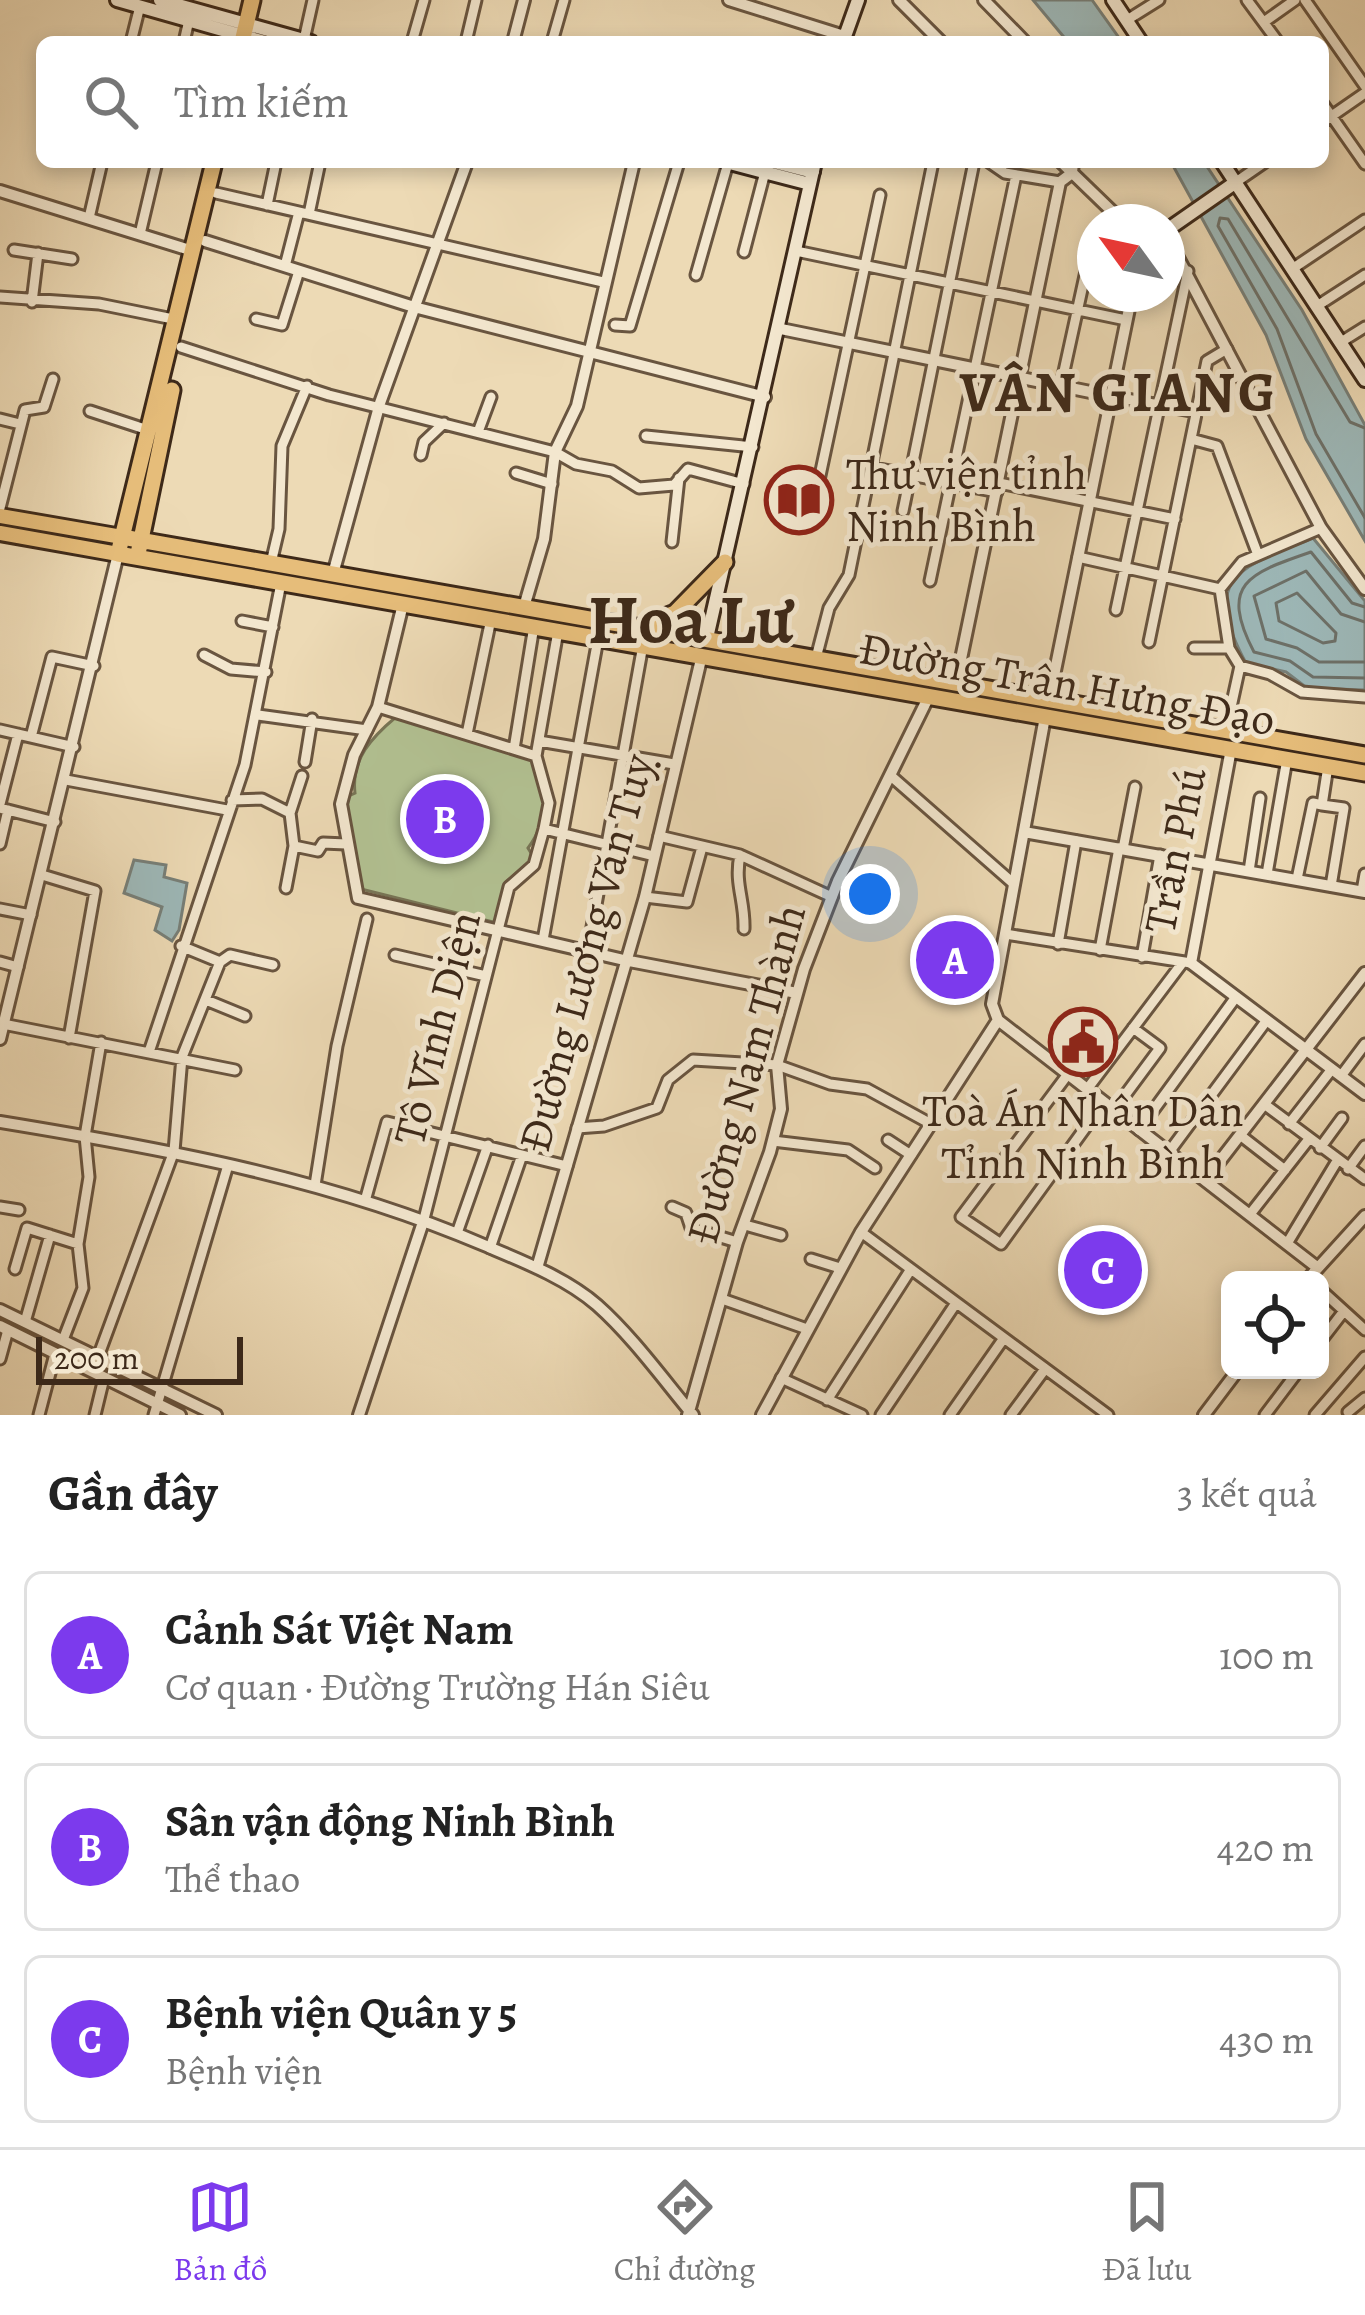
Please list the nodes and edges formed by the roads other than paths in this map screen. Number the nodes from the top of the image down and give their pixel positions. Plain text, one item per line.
1 (117, 0) edge
2 (160, 0) edge
3 (251, 0) edge
4 (261, 0) edge
5 (313, 0) edge
6 (424, 0) edge
7 (476, 0) edge
8 (524, 0) edge
9 (563, 0) edge
10 (729, 0) edge
11 (858, 0) edge
12 (899, 0) edge
13 (984, 0) edge
14 (1113, 0) edge
15 (1159, 0) edge
16 (1247, 0) edge
17 (1295, 0) edge
18 (1305, 0) edge
19 (140, 6) junction
20 (191, 10) edge
21 (1127, 20) junction
22 (1264, 22) junction
23 (132, 36) edge
24 (251, 36) edge
25 (309, 36) edge
26 (414, 36) edge
27 (467, 36) edge
28 (515, 36) edge
29 (554, 36) edge
30 (834, 36) edge
31 (844, 36) edge
32 (935, 36) edge
33 (1019, 36) edge
34 (1137, 36) edge
35 (1274, 36) edge
36 (1365, 90) edge
37 (1329, 117) edge
38 (1329, 121) edge
39 (1365, 164) edge
40 (101, 168) edge
41 (156, 168) edge
42 (213, 168) edge
43 (222, 168) edge
44 (275, 168) edge
45 (318, 168) edge
46 (464, 168) edge
47 (632, 168) edge
48 (677, 168) edge
49 (725, 168) edge
50 (770, 168) edge
51 (777, 168) edge
52 (932, 168) edge
53 (973, 168) edge
54 (1001, 168) edge
55 (1071, 168) edge
56 (1073, 168) edge
57 (1226, 168) edge
58 (1256, 168) edge
59 (812, 173) edge
60 (1016, 175) junction
61 (1060, 182) junction
62 (1236, 182) junction
63 (0, 191) edge
64 (216, 193) junction
65 (880, 195) dead end
66 (1102, 204) edge
67 (267, 205) junction
68 (304, 213) junction
69 (89, 218) junction
70 (1185, 220) edge
71 (1365, 220) edge
72 (140, 234) junction
73 (436, 243) junction
74 (199, 246) junction
75 (14, 250) dead end
76 (796, 251) junction
77 (744, 252) dead end
78 (38, 254) junction
79 (72, 259) dead end
80 (865, 265) junction
81 (285, 266) junction
82 (1185, 266) edge
83 (1292, 269) junction
84 (299, 271) junction
85 (1188, 271) junction
86 (909, 274) junction
87 (696, 275) dead end
88 (1365, 275) edge
89 (603, 282) junction
90 (949, 283) junction
91 (993, 292) junction
92 (0, 297) edge
93 (1036, 301) junction
94 (32, 302) junction
95 (1317, 306) junction
96 (414, 307) junction
97 (1077, 310) edge
98 (1078, 312) edge
99 (1088, 312) edge
100 (1128, 312) edge
101 (256, 319) dead end
102 (178, 320) junction
103 (1126, 320) junction
104 (615, 325) dead end
105 (1365, 327) edge
106 (781, 329) junction
107 (1341, 342) junction
108 (849, 343) junction
109 (181, 346) junction
110 (1228, 349) junction
111 (893, 352) junction
112 (588, 353) junction
113 (933, 360) junction
114 (977, 369) junction
115 (1021, 376) junction
116 (1364, 378) edge
117 (52, 379) dead end
118 (1061, 385) junction
119 (307, 386) junction
120 (1110, 396) junction
121 (490, 397) dead end
122 (765, 397) junction
123 (380, 404) junction
124 (1160, 405) junction
125 (90, 411) dead end
126 (1197, 412) junction
127 (0, 419) edge
128 (444, 423) junction
129 (20, 424) junction
130 (152, 431) junction
131 (478, 432) junction
132 (646, 436) dead end
133 (1191, 439) junction
134 (753, 447) junction
135 (555, 452) junction
136 (421, 455) dead end
137 (870, 467) junction
138 (516, 473) dead end
139 (910, 475) junction
140 (679, 478) junction
141 (954, 483) junction
142 (552, 484) junction
143 (744, 484) junction
144 (998, 487) junction
145 (815, 499) dead end
146 (1089, 501) junction
147 (903, 511) dead end
148 (0, 512) edge
149 (1137, 512) junction
150 (1174, 519) junction
151 (1321, 528) junction
152 (0, 533) edge
153 (672, 542) dead end
154 (120, 545) junction
155 (139, 549) junction
156 (1258, 555) junction
157 (1078, 557) junction
158 (725, 562) junction
159 (271, 563) junction
160 (1125, 567) junction
161 (333, 574) junction
162 (1162, 576) junction
163 (930, 581) dead end
164 (281, 583) junction
165 (1220, 589) junction
166 (1365, 589) edge
167 (403, 604) junction
168 (524, 607) junction
169 (1116, 610) dead end
170 (491, 619) junction
171 (242, 621) dead end
172 (534, 626) junction
173 (634, 626) junction
174 (274, 627) junction
175 (558, 631) junction
176 (598, 638) junction
177 (1149, 642) dead end
178 (643, 645) junction
179 (705, 647) junction
180 (1194, 648) dead end
181 (1229, 648) junction
182 (203, 655) dead end
183 (816, 658) junction
184 (94, 666) junction
185 (1240, 666) junction
186 (266, 673) junction
187 (956, 683) junction
188 (929, 696) junction
189 (1365, 697) edge
190 (377, 707) junction
191 (1047, 709) junction
192 (258, 715) junction
193 (312, 719) junction
194 (0, 730) edge
195 (367, 730) junction
196 (18, 734) junction
197 (467, 734) junction
198 (31, 737) junction
199 (1230, 737) junction
200 (539, 741) junction
201 (74, 747) junction
202 (514, 748) junction
203 (578, 748) junction
204 (626, 755) junction
205 (1365, 755) edge
206 (536, 756) junction
207 (1287, 759) junction
208 (304, 763) dead end
209 (674, 764) junction
210 (1328, 766) junction
211 (1365, 772) edge
212 (302, 776) dead end
213 (891, 776) junction
214 (66, 780) junction
215 (1136, 788) dead end
216 (1261, 798) dead end
217 (230, 805) junction
218 (1322, 805) junction
219 (3, 808) edge
220 (290, 813) junction
221 (55, 822) junction
222 (544, 829) junction
223 (1024, 832) junction
224 (563, 834) junction
225 (659, 836) junction
226 (1076, 841) junction
227 (0, 844) edge
228 (346, 844) junction
229 (608, 845) junction
230 (294, 846) junction
231 (702, 847) junction
232 (1121, 849) junction
233 (740, 855) junction
234 (1160, 855) junction
235 (655, 856) junction
236 (1208, 863) junction
237 (1249, 871) junction
238 (1268, 874) junction
239 (1365, 874) edge
240 (42, 875) junction
241 (1297, 879) junction
242 (1014, 884) junction
243 (1331, 886) junction
244 (286, 888) dead end
245 (1364, 892) edge
246 (645, 897) junction
247 (832, 897) junction
248 (0, 909) edge
249 (31, 915) junction
250 (367, 919) dead end
251 (744, 929) dead end
252 (500, 932) junction
253 (1005, 934) junction
254 (543, 940) junction
255 (1058, 944) junction
256 (181, 946) junction
257 (587, 949) junction
258 (1100, 950) junction
259 (394, 955) dead end
260 (1142, 957) junction
261 (624, 960) junction
262 (0, 962) edge
263 (220, 962) junction
264 (1187, 962) junction
265 (273, 965) dead end
266 (18, 967) junction
267 (1365, 973) edge
268 (486, 976) junction
269 (797, 993) junction
270 (1236, 997) junction
271 (206, 1000) junction
272 (245, 1016) dead end
273 (998, 1020) junction
274 (1268, 1020) junction
275 (3, 1024) junction
276 (1133, 1028) junction
277 (69, 1038) junction
278 (0, 1039) edge
279 (101, 1042) junction
280 (1365, 1044) edge
281 (1306, 1049) junction
282 (149, 1052) junction
283 (182, 1057) junction
284 (777, 1065) junction
285 (235, 1070) dead end
286 (1336, 1072) junction
287 (1068, 1074) junction
288 (1088, 1088) junction
289 (1365, 1094) edge
290 (1264, 1105) junction
291 (1109, 1106) junction
292 (1342, 1118) dead end
293 (0, 1122) edge
294 (931, 1124) junction
295 (1289, 1124) junction
296 (577, 1128) junction
297 (1139, 1130) junction
298 (446, 1135) junction
299 (1240, 1135) junction
300 (85, 1136) junction
301 (1309, 1139) junction
302 (888, 1140) dead end
303 (773, 1141) junction
304 (488, 1144) junction
305 (1365, 1146) edge
306 (1320, 1148) junction
307 (174, 1150) junction
308 (1168, 1152) junction
309 (522, 1155) junction
310 (910, 1155) junction
311 (1337, 1161) junction
312 (228, 1165) junction
313 (567, 1166) junction
314 (875, 1168) dead end
315 (1348, 1169) junction
316 (1285, 1170) junction
317 (1206, 1179) junction
318 (1365, 1179) edge
319 (315, 1185) junction
320 (365, 1201) junction
321 (672, 1207) dead end
322 (0, 1208) edge
323 (19, 1210) dead end
324 (1251, 1213) junction
325 (1365, 1216) edge
326 (424, 1219) junction
327 (745, 1225) junction
328 (861, 1232) junction
329 (457, 1233) junction
330 (50, 1235) junction
331 (781, 1235) dead end
332 (737, 1242) junction
333 (1288, 1242) junction
334 (78, 1244) junction
335 (490, 1248) junction
336 (812, 1259) dead end
337 (536, 1268) junction
338 (840, 1268) junction
339 (15, 1269) dead end
340 (911, 1269) junction
341 (1307, 1271) edge
342 (1316, 1271) edge
343 (1329, 1297) edge
344 (722, 1299) junction
345 (956, 1303) junction
346 (0, 1310) edge
347 (1344, 1311) junction
348 (25, 1322) junction
349 (4, 1328) edge
350 (807, 1329) junction
351 (1329, 1330) edge
352 (1365, 1330) edge
353 (1004, 1337) junction
354 (63, 1340) junction
355 (55, 1354) junction
356 (1365, 1357) edge
357 (98, 1358) junction
358 (0, 1359) edge
359 (1045, 1369) junction
360 (104, 1378) junction
361 (781, 1378) junction
362 (1231, 1379) edge
363 (1292, 1379) edge
364 (160, 1388) junction
365 (1365, 1398) edge
366 (827, 1400) junction
367 (156, 1409) edge
368 (1348, 1412) edge
369 (690, 1414) edge
370 (39, 1415) edge
371 (94, 1415) edge
372 (180, 1415) edge
373 (216, 1415) edge
374 (359, 1415) edge
375 (762, 1415) edge
376 (862, 1415) edge
377 (881, 1415) edge
378 (950, 1415) edge
379 (1011, 1415) edge
380 (1108, 1415) edge
381 (1204, 1415) edge
382 (1264, 1415) edge
383 (1315, 1415) edge

1 - 19 main road
2 - 20 main road
3 - 24 highway
4 - 24 highway
5 - 25 street
6 - 26 street
7 - 27 street
8 - 28 street
9 - 29 street
10 - 30 street
11 - 31 main road
12 - 32 street
13 - 33 street
14 - 21 main road
15 - 21 street
16 - 22 street
17 - 22 street
18 - 36 street
19 - 20 main road
19 - 23 street
20 - 24 main road
21 - 34 main road
22 - 35 street
36 - 37 street
38 - 39 street
40 - 69 street
41 - 72 street
42 - 74 highway
43 - 64 highway
44 - 67 street
45 - 68 street
46 - 73 street
47 - 89 street
48 - 104 street
49 - 87 street
50 - 77 street
51 - 59 main road
52 - 86 street
53 - 90 street
54 - 60 street
55 - 61 street
56 - 66 street
57 - 62 main road
58 - 62 street
59 - 76 main road
60 - 61 street
60 - 91 street
61 - 93 street
62 - 70 main road
62 - 83 main road
63 - 69 street
64 - 67 street
64 - 74 highway
65 - 80 street
67 - 68 street
68 - 73 street
68 - 81 street
69 - 72 street
71 - 83 street
72 - 74 street
73 - 89 street
73 - 96 street
74 - 81 street
74 - 102 highway
74 - 109 highway
75 - 78 street
76 - 80 street
76 - 106 main road
78 - 79 street
78 - 94 street
80 - 86 street
80 - 108 street
81 - 84 street
82 - 85 street
83 - 95 main road
84 - 96 street
84 - 101 street
85 - 110 street
85 - 124 street
86 - 90 street
86 - 111 street
88 - 95 street
89 - 112 street
90 - 91 street
90 - 113 street
91 - 93 street
91 - 114 street
92 - 94 street
93 - 97 street
93 - 115 street
94 - 102 street
95 - 107 main road
96 - 112 street
96 - 123 street
98 - 118 street
99 - 103 street
100 - 103 street
102 - 130 highway
103 - 120 street
105 - 107 street
106 - 108 street
106 - 122 main road
107 - 116 main road
108 - 111 street
108 - 145 street
109 - 119 street
109 - 155 highway
110 - 126 street
110 - 151 street
111 - 113 street
111 - 137 street
112 - 122 street
112 - 135 street
113 - 114 street
113 - 139 street
114 - 115 street
114 - 141 street
115 - 118 street
115 - 144 street
117 - 129 street
118 - 120 street
119 - 123 street
119 - 159 street
120 - 124 street
120 - 146 street
121 - 131 street
122 - 134 main road
123 - 128 street
123 - 161 street
124 - 126 street
124 - 149 street
125 - 130 street
126 - 133 street
127 - 129 street
128 - 131 street
128 - 136 street
129 - 148 street
130 - 154 highway
131 - 135 street
132 - 134 street
133 - 150 street
133 - 156 street
134 - 143 main road
135 - 140 street
135 - 142 street
137 - 139 street
137 - 183 street
138 - 142 street
139 - 141 street
139 - 147 street
140 - 143 street
140 - 153 street
141 - 144 street
141 - 163 street
142 - 168 street
143 - 158 main road
144 - 146 street
144 - 187 street
146 - 149 street
146 - 157 street
148 - 154 main road
149 - 150 street
149 - 160 street
150 - 162 street
151 - 156 street
151 - 166 street
152 - 154 main road
154 - 155 highway, Đường Trân Hưng Đạo
154 - 184 street
155 - 159 highway, Đường Trân Hưng Đạo
155 - 164 highway, Đường Trân Hưng Đạo
156 - 165 street
157 - 160 street
157 - 191 street
158 - 173 highway
158 - 179 main road
159 - 161 highway, Đường Trân Hưng Đạo
160 - 162 street
160 - 169 street
161 - 168 highway, Đường Trân Hưng Đạo
162 - 165 street
162 - 177 street
164 - 167 highway, Đường Trân Hưng Đạo
164 - 174 street
165 - 181 street
167 - 170 highway, Đường Trân Hưng Đạo
167 - 190 street
168 - 173 highway, Đường Trân Hưng Đạo
170 - 172 highway, Đường Trân Hưng Đạo
170 - 197 street
171 - 174 street
172 - 175 highway, Đường Trân Hưng Đạo
172 - 202 street
173 - 179 highway, Đường Trân Hưng Đạo
174 - 186 street
175 - 176 highway, Đường Trân Hưng Đạo
175 - 200 street
176 - 178 highway, Đường Trân Hưng Đạo
176 - 203 street
178 - 179 highway, Đường Trân Hưng Đạo
178 - 204 street
179 - 183 highway, Đường Trân Hưng Đạo
179 - 188 highway, Đường Trân Hưng Đạo
179 - 209 street, Đường Lương Văn Tuỵ
180 - 181 street
181 - 185 street
182 - 186 street
183 - 187 highway, Đường Trân Hưng Đạo
184 - 198 street
184 - 201 street
185 - 189 street
185 - 199 street, Trần Phú
186 - 192 street
187 - 191 highway, Đường Trân Hưng Đạo
188 - 191 highway, Đường Trân Hưng Đạo
188 - 213 street, Đường Nam Thành
190 - 195 street
190 - 197 street
191 - 199 highway, Đường Trân Hưng Đạo
191 - 223 street
192 - 193 street
192 - 217 street
193 - 195 street
193 - 208 street
194 - 196 street
195 - 228 street
196 - 198 street
196 - 219 street
197 - 202 street
198 - 201 street
199 - 205 highway, Đường Trân Hưng Đạo
199 - 207 highway, Đường Trân Hưng Đạo
199 - 236 street, Trần Phú
200 - 203 street
200 - 206 street
201 - 214 street
202 - 206 street
203 - 204 street
203 - 224 street
204 - 209 street
204 - 229 street
206 - 222 street
207 - 210 highway, Đường Trân Hưng Đạo
207 - 238 street
209 - 225 street, Đường Lương Văn Tuỵ
210 - 211 highway, Đường Trân Hưng Đạo
210 - 218 street
212 - 220 street
213 - 242 street
213 - 247 street, Đường Nam Thành
214 - 217 street
214 - 221 street
215 - 232 street
216 - 237 street
217 - 220 street
217 - 256 street
218 - 241 street
218 - 243 street
219 - 221 street
219 - 227 street
220 - 230 street
221 - 240 street
222 - 224 street
222 - 252 street, Tô Vĩnh Diện
223 - 226 street
223 - 242 street
224 - 229 street
224 - 254 street
225 - 231 street
225 - 235 street, Đường Lương Văn Tuỵ
226 - 232 street
226 - 255 street
228 - 230 street
228 - 252 street
229 - 235 street
229 - 257 street
230 - 244 street
231 - 233 street
231 - 246 street
232 - 234 street
232 - 258 street
233 - 247 street
233 - 251 street
234 - 236 street
234 - 260 street
235 - 246 street, Đường Lương Văn Tuỵ
236 - 237 street
236 - 264 street, Trần Phú
237 - 238 street
238 - 241 street
239 - 245 street
240 - 249 street
240 - 277 street
241 - 243 street
242 - 253 street
243 - 245 street
246 - 261 street, Đường Lương Văn Tuỵ
247 - 269 street, Đường Nam Thành
248 - 249 street
249 - 266 street
250 - 319 street
252 - 254 street
252 - 268 street, Tô Vĩnh Diện
253 - 255 street
253 - 273 street
254 - 257 street
255 - 258 street
256 - 263 street
256 - 282 street
257 - 261 street
258 - 260 street
259 - 268 street
260 - 264 street
261 - 269 street
261 - 296 street, Đường Lương Văn Tuỵ
262 - 266 street
263 - 265 street
263 - 271 street
264 - 270 street, Trần Phú
264 - 276 street
266 - 275 street
267 - 281 street
268 - 298 street, Tô Vĩnh Diện
269 - 284 street, Đường Nam Thành
270 - 274 street, Trần Phú
270 - 297 street
271 - 272 street
271 - 283 street
273 - 287 street
273 - 294 street
274 - 281 street, Trần Phú
274 - 308 street
275 - 277 street
275 - 278 street
276 - 288 street
276 - 291 street
277 - 279 street
279 - 282 street
279 - 300 street
280 - 286 street
281 - 286 street, Trần Phú
281 - 290 street
282 - 283 street
283 - 285 street
283 - 307 street
284 - 294 street
284 - 296 street
284 - 303 street, Đường Nam Thành
286 - 289 street, Trần Phú
286 - 295 street
287 - 288 street
287 - 291 street
288 - 291 street
290 - 295 street
290 - 299 street
291 - 297 street
292 - 306 street
293 - 300 street
294 - 310 street
295 - 301 street
296 - 313 street, Đường Lương Văn Tuỵ
297 - 308 street
298 - 304 street
298 - 320 street
298 - 326 street, Tô Vĩnh Diện
299 - 316 street
299 - 317 street
300 - 307 street
300 - 334 street
301 - 306 street
301 - 316 street
302 - 310 street
303 - 314 street
303 - 327 street, Đường Nam Thành
304 - 309 street
304 - 329 street
305 - 315 street
306 - 311 street
307 - 312 street
307 - 357 street
308 - 317 street
309 - 313 street
309 - 335 street
310 - 328 street
311 - 315 street
311 - 333 street
312 - 319 street
312 - 364 street
313 - 337 street, Đường Lương Văn Tuỵ
315 - 318 street
316 - 324 street
317 - 324 street
319 - 320 street
320 - 326 street
321 - 332 street
322 - 323 street
324 - 333 street
325 - 342 street
326 - 329 street
326 - 374 street, Tô Vĩnh Diện
327 - 331 street
327 - 332 street, Đường Nam Thành
328 - 338 street
328 - 340 street
329 - 335 street
330 - 334 street
330 - 339 street
330 - 348 street
332 - 344 street, Đường Nam Thành
333 - 341 street
334 - 354 street
335 - 337 street
336 - 338 street
337 - 369 street
338 - 350 street
340 - 345 street
340 - 366 street
343 - 347 street
344 - 350 street
344 - 369 street, Đường Nam Thành
345 - 353 street
345 - 377 street
346 - 348 street
347 - 351 street
347 - 352 street
348 - 354 street
349 - 355 street
349 - 358 street
350 - 361 street
353 - 359 street
353 - 378 street
354 - 357 street
355 - 360 street
355 - 370 street
356 - 383 street
357 - 364 street
359 - 379 street
359 - 380 street
360 - 367 street
360 - 371 street
361 - 366 street
361 - 375 street
362 - 381 street
363 - 382 street
364 - 367 street
364 - 373 street
365 - 368 street
366 - 376 street
367 - 372 street

